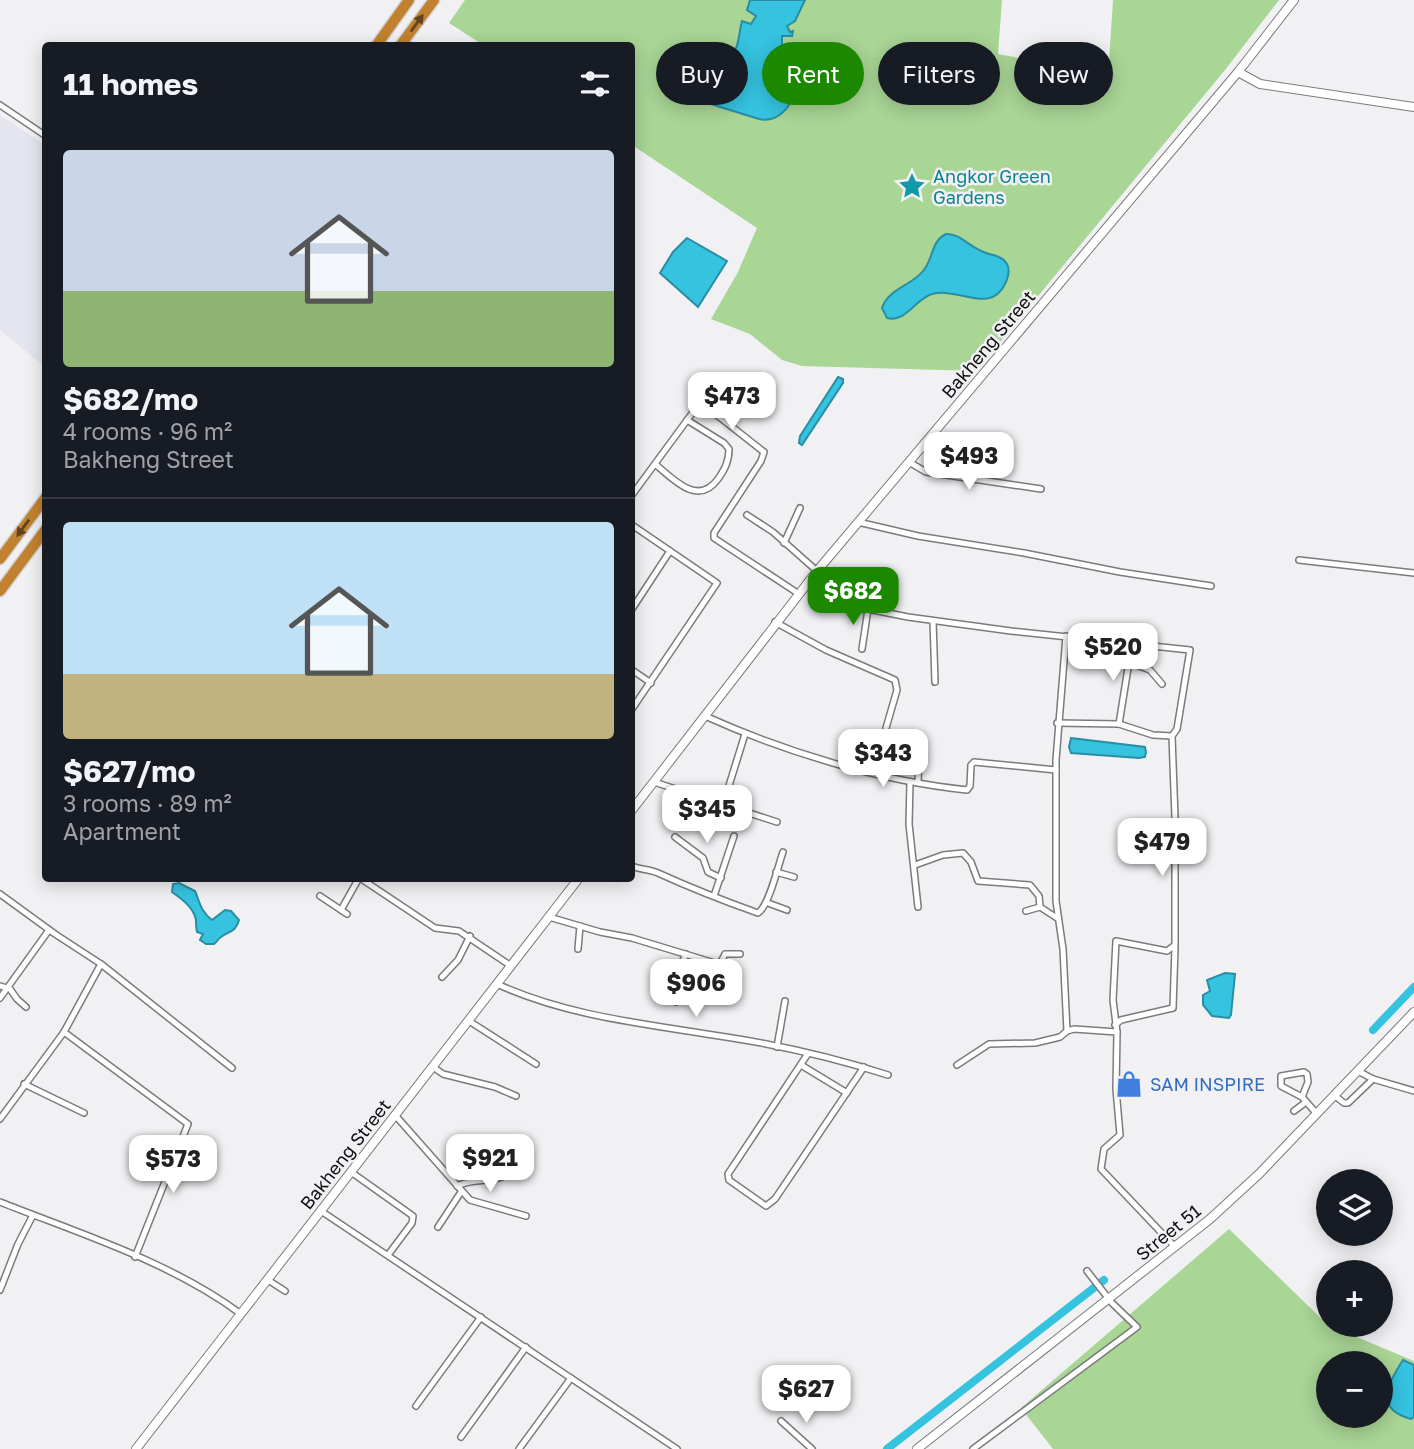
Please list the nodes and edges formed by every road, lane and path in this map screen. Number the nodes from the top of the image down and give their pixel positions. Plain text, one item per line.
1 (410, 0) edge
2 (434, 0) edge
3 (1294, 0) edge
4 (379, 42) edge
5 (403, 42) edge
6 (1238, 72) junction
7 (0, 105) edge
8 (1414, 107) edge
9 (42, 133) edge
10 (687, 420) junction
11 (909, 462) junction
12 (654, 464) junction
13 (635, 485) edge
14 (1041, 489) dead end
15 (42, 502) edge
16 (800, 508) dead end
17 (747, 514) dead end
18 (858, 522) junction
19 (635, 527) edge
20 (42, 534) edge
21 (784, 543) junction
22 (670, 551) junction
23 (0, 559) edge
24 (1299, 560) dead end
25 (817, 570) junction
26 (1414, 573) edge
27 (808, 581) junction
28 (1211, 586) dead end
29 (0, 591) edge
30 (799, 594) junction
31 (635, 604) edge
32 (868, 609) junction
33 (933, 621) junction
34 (775, 622) junction
35 (1066, 636) junction
36 (1127, 642) junction
37 (862, 649) dead end
38 (1129, 662) junction
39 (635, 672) edge
40 (935, 682) dead end
41 (651, 683) junction
42 (1162, 684) dead end
43 (635, 705) edge
44 (705, 716) junction
45 (1058, 723) junction
46 (1119, 724) junction
47 (886, 728) dead end
48 (745, 734) junction
49 (1172, 736) junction
50 (919, 751) dead end
51 (1056, 770) junction
52 (654, 782) junction
53 (910, 782) junction
54 (918, 783) junction
55 (723, 805) junction
56 (635, 806) edge
57 (777, 821) dead end
58 (734, 836) dead end
59 (675, 837) dead end
60 (783, 852) dead end
61 (915, 865) junction
62 (635, 867) edge
63 (776, 872) junction
64 (794, 877) dead end
65 (721, 878) junction
66 (357, 882) edge
67 (365, 882) edge
68 (576, 882) edge
69 (0, 894) edge
70 (320, 896) dead end
71 (714, 896) junction
72 (768, 903) junction
73 (918, 907) dead end
74 (1040, 907) junction
75 (787, 910) dead end
76 (1026, 911) dead end
77 (549, 917) junction
78 (1057, 919) junction
79 (580, 926) junction
80 (48, 930) junction
81 (470, 936) junction
82 (1175, 945) junction
83 (578, 948) dead end
84 (686, 954) junction
85 (740, 954) dead end
86 (101, 964) junction
87 (511, 966) junction
88 (719, 966) junction
89 (731, 968) dead end
90 (442, 977) dead end
91 (497, 984) junction
92 (0, 986) edge
93 (8, 987) junction
94 (0, 998) edge
95 (785, 1001) dead end
96 (676, 1002) dead end
97 (26, 1007) dead end
98 (1414, 1012) edge
99 (469, 1021) junction
100 (1115, 1025) junction
101 (1067, 1031) junction
102 (64, 1032) junction
103 (1116, 1032) junction
104 (776, 1047) junction
105 (807, 1055) junction
106 (536, 1064) dead end
107 (801, 1065) junction
108 (957, 1065) dead end
109 (433, 1067) junction
110 (864, 1067) junction
111 (232, 1069) dead end
112 (888, 1074) dead end
113 (1366, 1075) junction
114 (24, 1084) junction
115 (1414, 1091) edge
116 (847, 1093) junction
117 (516, 1096) dead end
118 (1304, 1099) junction
119 (1339, 1099) junction
120 (1294, 1111) dead end
121 (84, 1113) dead end
122 (1317, 1114) junction
123 (395, 1115) junction
124 (0, 1119) edge
125 (351, 1172) junction
126 (508, 1174) dead end
127 (459, 1189) junction
128 (0, 1202) edge
129 (321, 1211) junction
130 (33, 1215) junction
131 (526, 1216) dead end
132 (438, 1227) dead end
133 (1175, 1247) junction
134 (388, 1255) junction
135 (135, 1257) junction
136 (1087, 1271) dead end
137 (268, 1280) junction
138 (0, 1290) edge
139 (285, 1290) dead end
140 (1111, 1301) junction
141 (241, 1314) junction
142 (481, 1317) junction
143 (526, 1347) junction
144 (571, 1378) junction
145 (416, 1406) dead end
146 (781, 1420) dead end
147 (461, 1437) dead end
148 (136, 1449) edge
149 (519, 1449) edge
150 (677, 1449) edge
151 (812, 1449) edge
152 (917, 1449) edge
153 (973, 1449) edge

1 - 4 highway
5 -> 2 highway
3 - 6 street, Bakheng Street
6 - 8 street
6 - 11 street, Bakheng Street
7 - 9 street
10 - 12 street
10 - 12 street
10 - 30 street
11 - 14 street
11 - 18 street, Bakheng Street
12 - 13 street
15 -> 23 highway
16 - 21 street
17 - 21 street
18 - 25 street, Bakheng Street
18 - 28 street
19 - 22 street
20 - 29 highway
21 - 25 street
22 - 31 street
22 - 41 street
24 - 26 street
25 - 27 street, Bakheng Street
27 - 30 street, Bakheng Street
27 - 32 street
30 - 34 street, Bakheng Street
32 - 33 street
32 - 37 street
33 - 35 street
33 - 40 street
34 - 44 street, Bakheng Street
34 - 47 street
35 - 36 street
35 - 45 street
36 - 38 street
36 - 49 street
38 - 42 street
38 - 46 street
39 - 41 street
41 - 43 street
44 - 48 street
44 - 52 street, Bakheng Street
45 - 46 street
45 - 51 street
46 - 49 street
48 - 53 street
48 - 55 street
49 - 82 street
50 - 54 street
51 - 54 street
51 - 78 street
52 - 55 street
52 - 56 street, Bakheng Street
53 - 54 street
53 - 61 street
55 - 57 street
58 - 65 street
59 - 65 street
60 - 63 street
61 - 73 street
61 - 74 street
62 - 71 street
63 - 64 street
63 - 72 street
65 - 71 street
66 - 70 street
67 - 81 street
68 - 77 street, Bakheng Street
69 - 80 street
71 - 72 street
72 - 75 street
74 - 76 street
74 - 78 street
77 - 79 street
77 - 87 street, Bakheng Street
78 - 101 street
79 - 83 street
79 - 84 street
80 - 86 street
80 - 93 street
81 - 87 street
81 - 90 street
82 - 100 street
82 - 100 street
84 - 88 street
84 - 96 street
85 - 88 street
86 - 102 street
86 - 111 street
87 - 91 street, Bakheng Street
88 - 89 street
91 - 99 street, Bakheng Street
91 - 104 street
92 - 93 street
93 - 94 street
93 - 97 street
95 - 104 street
98 - 113 street, Street 51
99 - 106 street
99 - 109 street, Bakheng Street
100 - 103 street
101 - 103 street
101 - 108 street
102 - 114 street
102 - 135 street
103 - 133 street
104 - 105 street
105 - 107 street
105 - 110 street
107 - 116 street
107 - 116 street
109 - 117 street
109 - 123 street, Bakheng Street
110 - 112 street
110 - 116 street
113 - 115 street
113 - 119 street, Street 51
113 - 119 street
114 - 121 street
114 - 124 street
118 - 118 street
118 - 120 street
118 - 122 street
119 - 122 street, Street 51
122 - 133 street, Street 51
123 - 125 street, Bakheng Street
123 - 127 street
125 - 129 street, Bakheng Street
125 - 134 street
126 - 127 street
127 - 131 street
127 - 132 street
128 - 130 street
129 - 134 street
129 - 137 street, Bakheng Street
130 - 135 street
130 - 138 street
133 - 140 street, Street 51
134 - 142 street
135 - 141 street
136 - 140 street
137 - 139 street
137 - 141 street, Bakheng Street
140 - 152 street, Street 51
140 - 153 street
141 - 148 street, Bakheng Street
142 - 143 street
142 - 145 street
143 - 144 street
143 - 147 street
144 - 149 street
144 - 150 street
146 - 151 street

